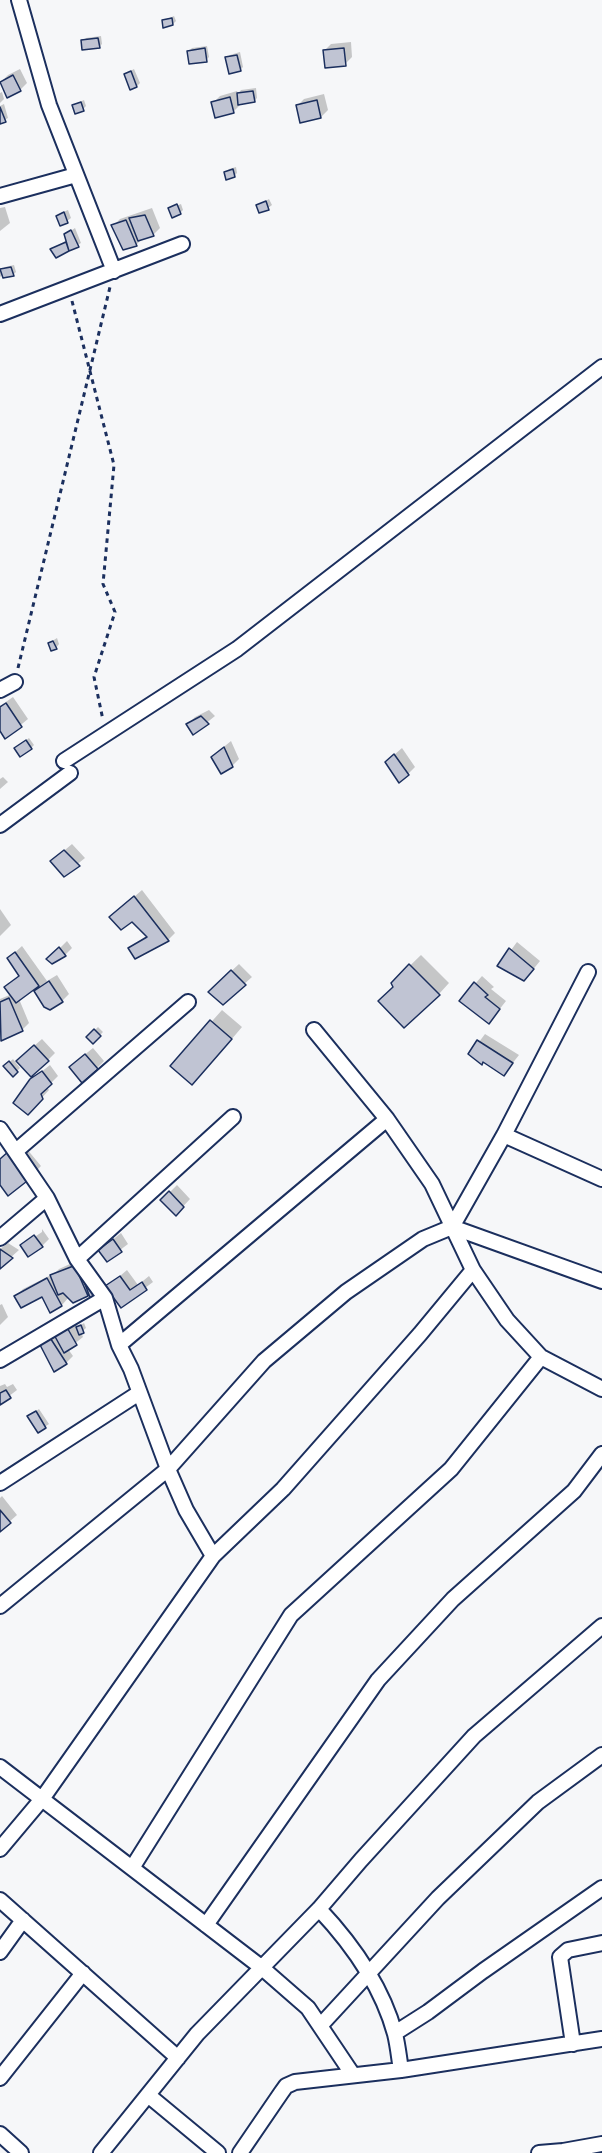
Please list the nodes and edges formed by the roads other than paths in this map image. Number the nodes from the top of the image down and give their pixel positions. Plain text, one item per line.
1 (19, 0) edge
2 (76, 175) junction
3 (0, 196) edge
4 (182, 244) dead end
5 (114, 271) junction
6 (0, 314) edge
7 (602, 367) edge
8 (15, 682) road end
9 (0, 690) edge
10 (0, 825) edge
11 (588, 972) dead end
12 (188, 1002) dead end
13 (314, 1030) dead end
14 (233, 1118) dead end
15 (387, 1119) junction
16 (0, 1129) edge
17 (504, 1135) junction
18 (16, 1151) junction
19 (602, 1179) edge
20 (47, 1198) junction
21 (452, 1227) junction
22 (0, 1238) edge
23 (77, 1259) junction
24 (473, 1270) junction
25 (602, 1281) edge
26 (105, 1298) junction
27 (119, 1345) junction
28 (541, 1357) junction
29 (0, 1360) edge
30 (602, 1389) edge
31 (140, 1393) junction
32 (602, 1454) edge
33 (168, 1468) junction
34 (0, 1483) edge
35 (213, 1556) junction
36 (0, 1606) edge
37 (602, 1626) edge
38 (602, 1755) edge
39 (0, 1767) edge
40 (42, 1798) junction
41 (0, 1849) edge
42 (132, 1868) junction
43 (602, 1888) edge
44 (0, 1900) edge
45 (319, 1909) junction
46 (23, 1920) junction
47 (206, 1925) junction
48 (602, 1943) edge
49 (0, 1952) edge
50 (261, 1968) junction
51 (83, 1973) junction
52 (368, 1973) junction
53 (320, 2026) junction
54 (394, 2033) junction
55 (602, 2039) edge
56 (573, 2044) junction
57 (178, 2058) junction
58 (401, 2070) junction
59 (352, 2075) junction
60 (0, 2078) edge
61 (148, 2095) junction
62 (0, 2134) edge
63 (602, 2144) edge
64 (21, 2153) edge
65 (101, 2153) edge
66 (218, 2153) edge
67 (240, 2153) edge
68 (539, 2153) edge

1 - 2 street
2 - 3 street
2 - 5 street
4 - 5 street
5 - 6 street
7 - 10 street
8 - 9 street
11 - 17 street
12 - 18 street
13 - 15 street
14 - 23 street
15 - 21 street
15 - 27 street
16 - 18 street
17 - 19 street
17 - 21 street
18 - 20 street
20 - 22 street
20 - 23 street
21 - 24 street
21 - 25 street
21 - 33 street
23 - 26 street
24 - 28 street
24 - 35 street
26 - 27 street
26 - 29 street
27 - 31 street
28 - 30 street
28 - 42 street
31 - 33 street
31 - 34 street
32 - 47 street
33 - 35 street
33 - 36 street
35 - 40 street
37 - 45 street
38 - 52 street
39 - 40 street
40 - 41 street
40 - 42 street
42 - 47 street
43 - 54 street
44 - 46 street
45 - 50 street
45 - 52 street
46 - 49 street
46 - 51 street
47 - 50 street
48 - 56 street
50 - 53 street
50 - 57 street
51 - 57 street
51 - 60 street
52 - 53 street
52 - 54 street
53 - 59 street
54 - 58 street
55 - 56 street
56 - 58 street
57 - 61 street
58 - 59 street
59 - 67 street
61 - 65 street
61 - 66 street
62 - 64 street
63 - 68 street

